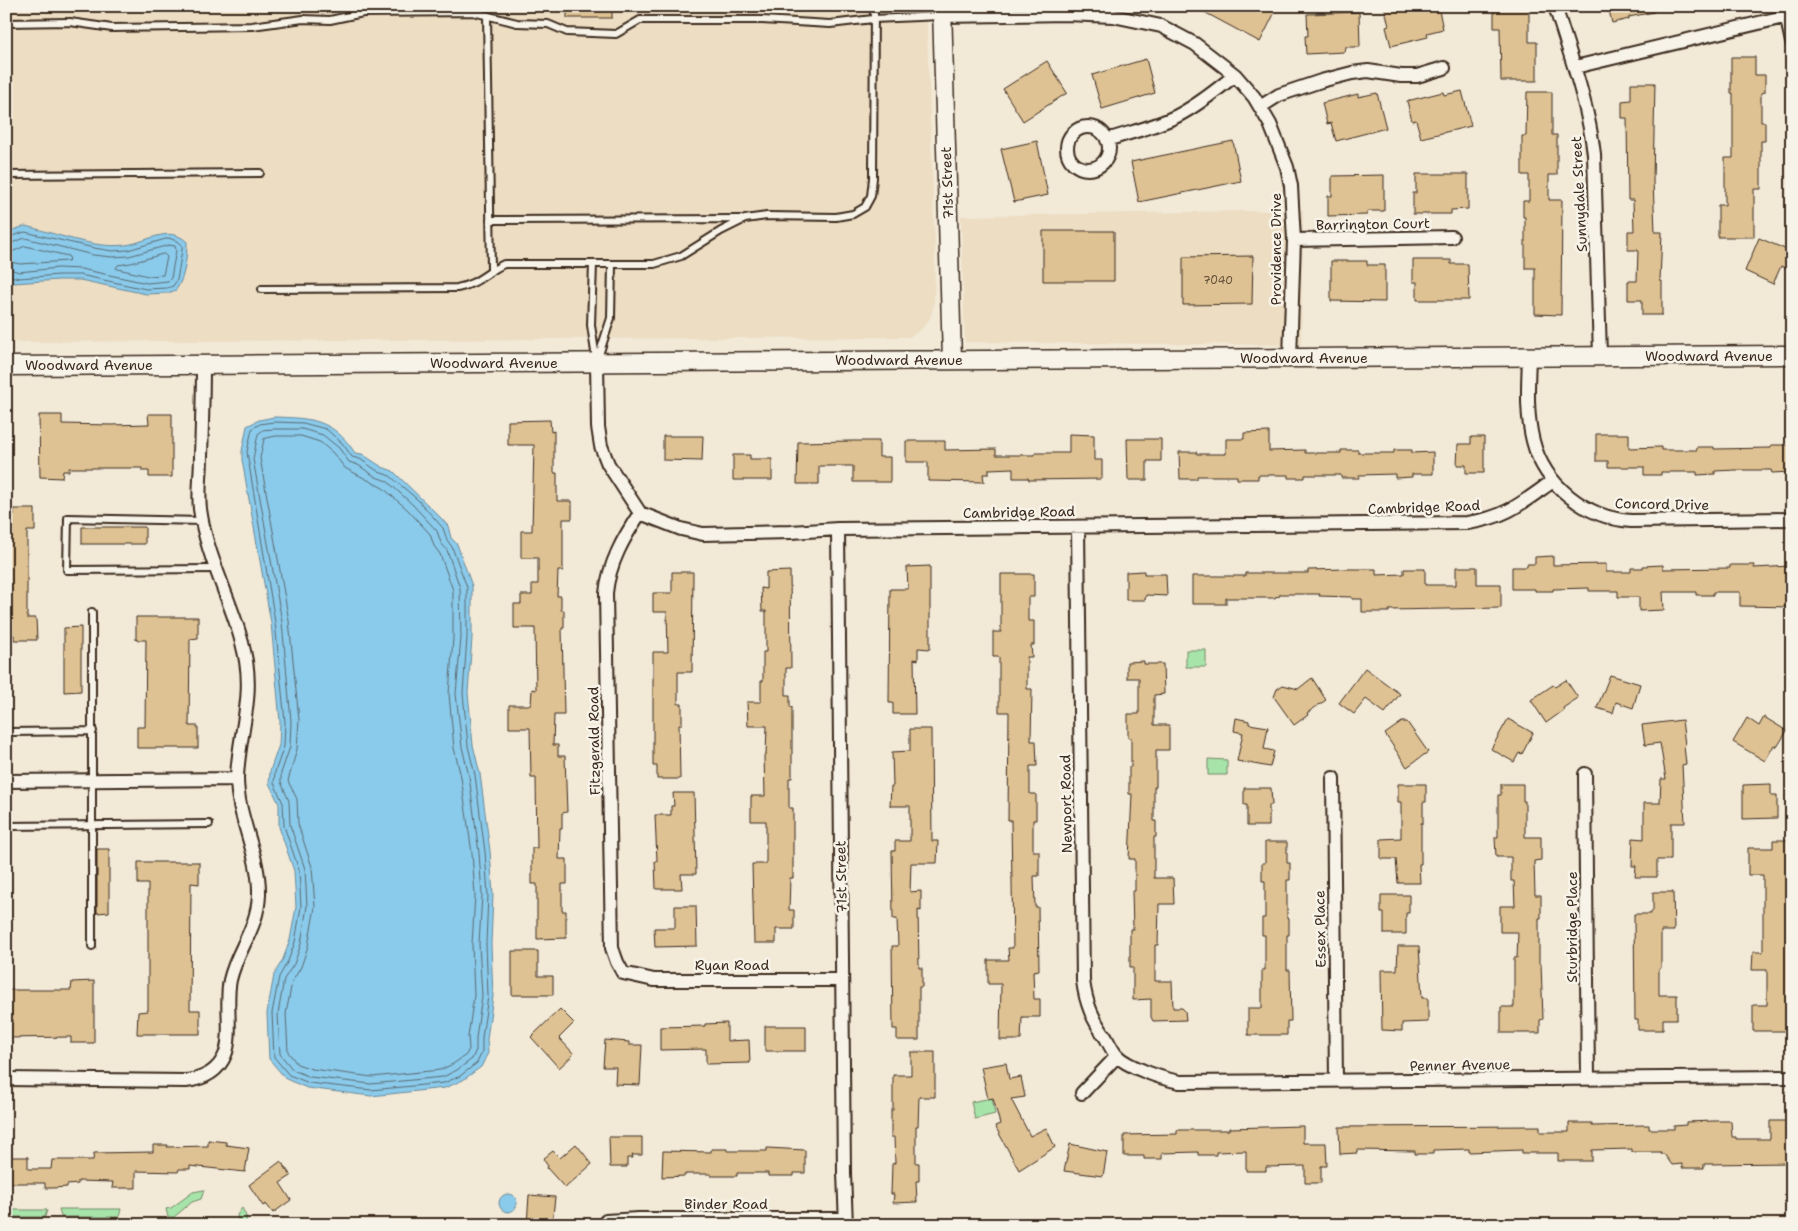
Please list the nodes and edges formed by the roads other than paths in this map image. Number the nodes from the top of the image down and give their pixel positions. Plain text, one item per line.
1 (874, 6) edge
2 (1555, 6) edge
3 (942, 11) edge
4 (1113, 11) edge
5 (1788, 12) edge
6 (487, 15) junction
7 (874, 19) junction
8 (6, 23) edge
9 (1792, 42) edge
10 (1575, 67) junction
11 (1444, 68) dead end
12 (1235, 75) junction
13 (1260, 107) junction
14 (1107, 140) dead end
15 (260, 173) dead end
16 (6, 175) edge
17 (745, 219) junction
18 (490, 220) junction
19 (1452, 237) dead end
20 (1294, 240) junction
21 (593, 264) junction
22 (612, 264) junction
23 (491, 270) junction
24 (262, 289) dead end
25 (1792, 355) edge
26 (1600, 356) junction
27 (1529, 357) junction
28 (1290, 358) junction
29 (952, 360) junction
30 (597, 362) junction
31 (204, 365) junction
32 (6, 366) edge
33 (1553, 481) junction
34 (640, 513) junction
35 (1792, 519) edge
36 (202, 520) junction
37 (1078, 527) junction
38 (838, 529) junction
39 (217, 568) junction
40 (92, 612) dead end
41 (93, 731) junction
42 (10, 732) dead end
43 (1585, 774) dead end
44 (1333, 778) dead end
45 (237, 779) junction
46 (93, 780) junction
47 (6, 781) edge
48 (209, 824) dead end
49 (6, 826) edge
50 (93, 826) junction
51 (92, 946) dead end
52 (623, 973) joint
53 (842, 980) junction
54 (1117, 1056) junction
55 (1132, 1064) joint
56 (1792, 1077) edge
57 (6, 1079) edge
58 (1588, 1079) junction
59 (1336, 1081) junction
60 (1082, 1093) dead end
61 (846, 1222) edge
62 (606, 1223) edge

1 - 7 lane
2 - 10 street, Sunnydale Street
3 - 4 street, Providence Drive
3 - 7 lane
3 - 29 main road, 71st Street
4 - 12 street, Providence Drive
5 - 9 street
5 - 10 street
6 - 7 lane
6 - 8 lane
6 - 18 lane
7 - 17 lane
10 - 26 street, Sunnydale Street
11 - 13 street
12 - 13 street, Providence Drive
12 - 14 street
13 - 20 street, Providence Drive
15 - 16 lane
17 - 18 lane
17 - 22 lane
18 - 23 lane
19 - 20 street, Barrington Court
20 - 28 street, Providence Drive
21 - 22 lane
21 - 23 lane
21 - 30 lane
22 - 30 lane
23 - 24 lane
25 - 26 main road, Woodward Avenue
26 - 27 main road, Woodward Avenue
27 - 28 main road, Woodward Avenue
27 - 33 street, Concord Drive
28 - 29 main road, Woodward Avenue
29 - 30 main road, Woodward Avenue
30 - 31 main road, Woodward Avenue
30 - 34 street
31 - 32 main road, Woodward Avenue
31 - 36 street
33 - 35 street, Concord Drive
33 - 37 street, Cambridge Road
34 - 38 street, Cambridge Road
34 - 52 street, Fitzgerald Road
36 - 39 street
36 - 39 lane
37 - 38 street, Cambridge Road
37 - 54 street, Newport Road
38 - 53 street, 71st Street
39 - 45 street
40 - 41 lane
41 - 42 lane
41 - 46 lane
43 - 58 street, Sturbridge Place
44 - 59 street, Essex Place
45 - 46 street
45 - 57 street
46 - 47 street
46 - 50 lane
48 - 50 lane
49 - 50 lane
50 - 51 lane
52 - 53 street, Ryan Road
53 - 61 street, 71st Street
54 - 55 street, Newport Road
54 - 60 street
55 - 59 street, Penner Avenue
56 - 58 street, Penner Avenue
58 - 59 street, Penner Avenue
61 - 62 street, Binder Road

